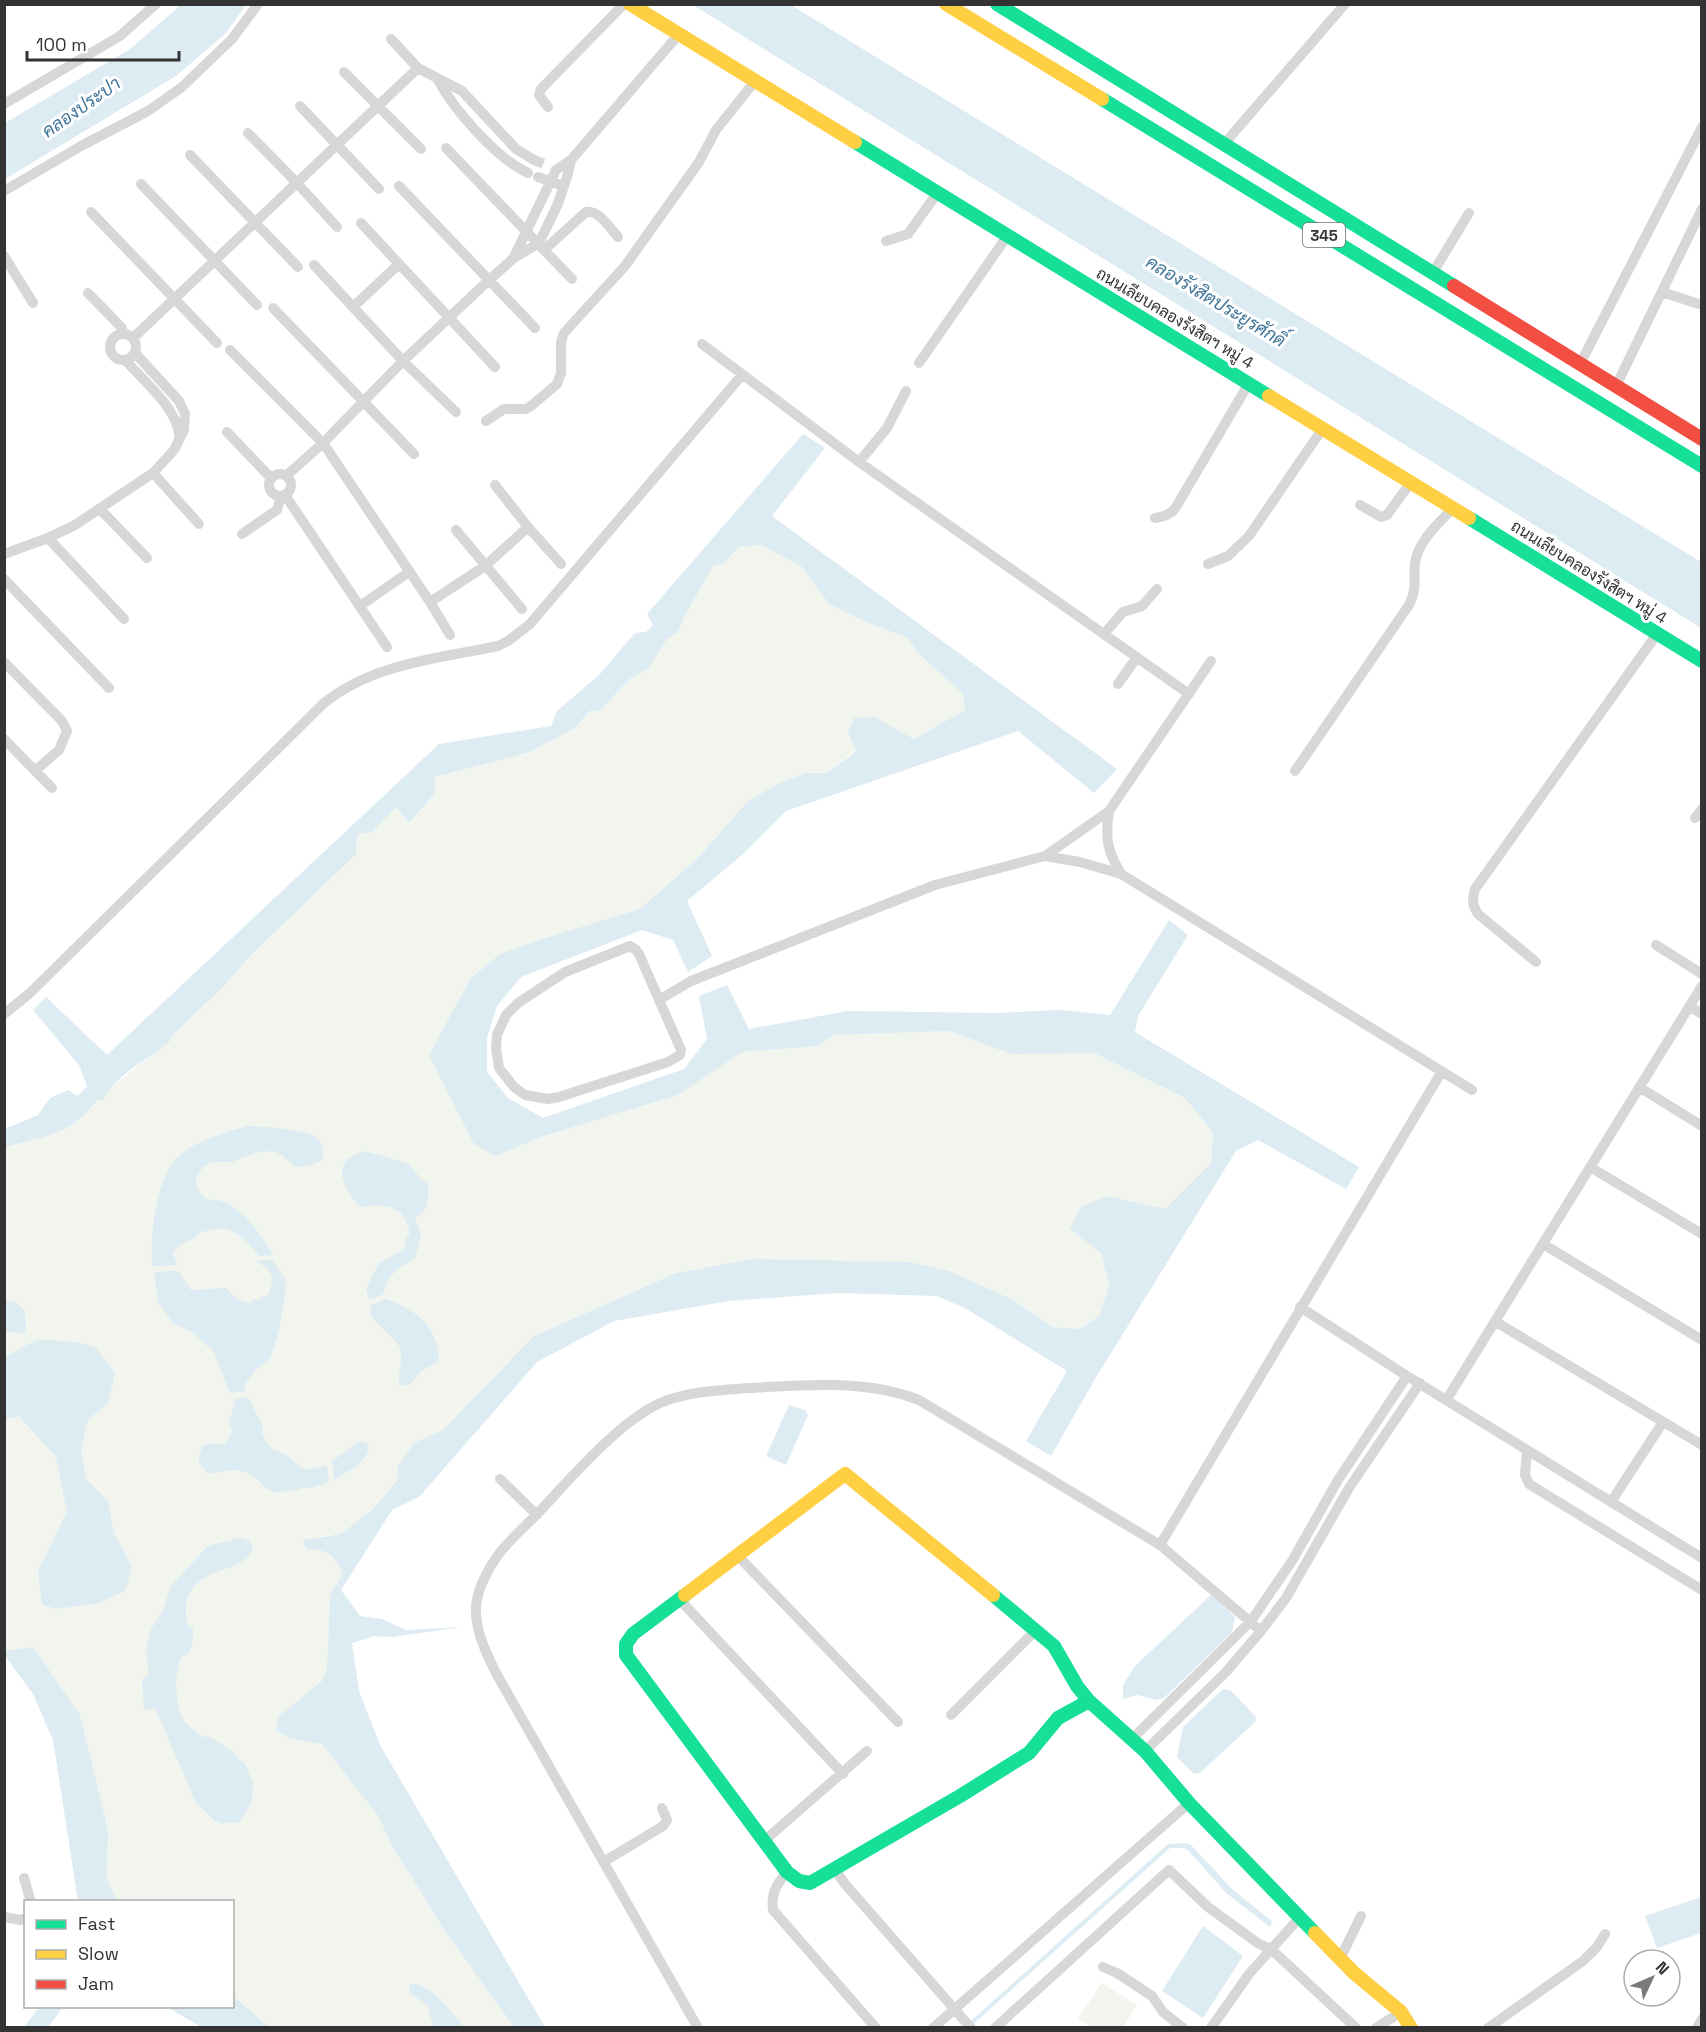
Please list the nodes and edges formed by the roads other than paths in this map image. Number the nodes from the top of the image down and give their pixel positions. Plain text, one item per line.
1 (156, 4) edge
2 (258, 4) edge
3 (624, 4) edge
4 (630, 4) edge
5 (946, 4) edge
6 (997, 4) edge
7 (1346, 4) edge
8 (679, 34) junction
9 (391, 39) dead end
10 (418, 68) junction
11 (344, 72) dead end
12 (438, 80) junction
13 (755, 81) junction
14 (4, 104) edge
15 (377, 105) junction
16 (300, 106) dead end
17 (548, 107) dead end
18 (1701, 128) edge
19 (248, 133) dead end
20 (336, 144) junction
21 (1224, 144) junction
22 (446, 148) dead end
23 (421, 149) dead end
24 (190, 155) dead end
25 (571, 160) junction
26 (556, 170) junction
27 (568, 174) junction
28 (296, 182) junction
29 (552, 182) junction
30 (141, 184) dead end
31 (399, 186) dead end
32 (563, 186) junction
33 (379, 189) dead end
34 (4, 191) edge
35 (938, 192) junction
36 (1701, 209) edge
37 (92, 212) dead end
38 (1469, 213) dead end
39 (255, 222) junction
40 (361, 223) dead end
41 (337, 227) dead end
42 (1697, 230) edge
43 (528, 231) junction
44 (1008, 235) junction
45 (618, 237) dead end
46 (886, 241) dead end
47 (542, 246) junction
48 (4, 256) edge
49 (514, 258) junction
50 (215, 259) junction
51 (399, 264) junction
52 (314, 265) dead end
53 (298, 267) dead end
54 (1432, 274) junction
55 (572, 279) dead end
56 (489, 280) junction
57 (1662, 292) junction
58 (88, 293) dead end
59 (175, 298) junction
60 (33, 303) dead end
61 (257, 305) dead end
62 (1701, 305) edge
63 (353, 307) junction
64 (273, 308) dead end
65 (449, 317) junction
66 (535, 328) dead end
67 (128, 336) junction
68 (217, 343) dead end
69 (702, 344) dead end
70 (230, 350) dead end
71 (135, 353) junction
72 (125, 360) junction
73 (403, 361) junction
74 (919, 363) dead end
75 (1580, 364) junction
76 (495, 367) dead end
77 (742, 375) junction
78 (1249, 382) junction
79 (1616, 387) junction
80 (906, 391) dead end
81 (362, 402) junction
82 (456, 412) dead end
83 (486, 421) dead end
84 (1323, 428) junction
85 (227, 432) dead end
86 (179, 438) junction
87 (1701, 439) edge
88 (323, 443) junction
89 (414, 454) dead end
90 (860, 462) junction
91 (1701, 466) edge
92 (153, 473) junction
93 (286, 476) junction
94 (272, 478) junction
95 (1412, 482) junction
96 (495, 485) dead end
97 (283, 496) junction
98 (1360, 505) dead end
99 (1453, 507) junction
100 (100, 509) junction
101 (1155, 518) dead end
102 (199, 524) dead end
103 (528, 528) junction
104 (456, 530) dead end
105 (242, 534) dead end
106 (48, 538) junction
107 (4, 554) edge
108 (147, 558) dead end
109 (561, 564) dead end
110 (1208, 564) dead end
111 (485, 566) junction
112 (409, 572) junction
113 (4, 579) edge
114 (1157, 589) dead end
115 (430, 602) junction
116 (360, 606) junction
117 (522, 609) dead end
118 (124, 619) dead end
119 (1104, 634) junction
120 (1657, 634) junction
121 (450, 635) dead end
122 (387, 647) dead end
123 (1137, 657) junction
124 (4, 662) edge
125 (1211, 662) dead end
126 (1701, 662) edge
127 (1118, 684) dead end
128 (109, 688) dead end
129 (1189, 694) junction
130 (4, 739) edge
131 (35, 771) junction
132 (1295, 771) dead end
133 (52, 788) dead end
134 (1109, 811) junction
135 (1045, 856) junction
136 (1121, 874) junction
137 (1656, 945) dead end
138 (1536, 962) dead end
139 (1701, 974) edge
140 (1701, 986) edge
141 (659, 1000) junction
142 (1689, 1006) junction
143 (4, 1014) edge
144 (1701, 1014) edge
145 (1442, 1071) junction
146 (1639, 1087) junction
147 (1472, 1090) dead end
148 (1701, 1126) edge
149 (1590, 1167) junction
150 (1701, 1234) edge
151 (1544, 1244) junction
152 (1300, 1307) junction
153 (1496, 1322) junction
154 (1701, 1340) edge
155 (1407, 1376) junction
156 (1420, 1383) junction
157 (1447, 1399) junction
158 (1663, 1422) junction
159 (1701, 1445) edge
160 (1527, 1450) junction
161 (500, 1479) dead end
162 (1611, 1502) junction
163 (537, 1515) junction
164 (1160, 1545) junction
165 (738, 1556) junction
166 (1701, 1558) edge
167 (1701, 1590) edge
168 (680, 1599) junction
169 (1251, 1622) junction
170 (1036, 1630) junction
171 (1261, 1631) junction
172 (1089, 1701) junction
173 (951, 1715) dead end
174 (898, 1722) dead end
175 (1132, 1739) junction
176 (867, 1751) dead end
177 (1145, 1751) junction
178 (843, 1774) junction
179 (1189, 1803) junction
180 (662, 1808) dead end
181 (764, 1841) junction
182 (605, 1861) junction
183 (835, 1870) junction
184 (787, 1872) junction
185 (24, 1878) dead end
186 (30, 1900) edge
187 (1361, 1916) dead end
188 (4, 1917) edge
189 (1300, 1917) junction
190 (24, 1919) edge
191 (1605, 1934) dead end
192 (1271, 1949) junction
193 (1340, 1959) junction
194 (1103, 1967) dead end
195 (954, 2008) junction
196 (1701, 2019) edge
197 (1406, 2020) edge
198 (968, 2024) edge
199 (698, 2028) edge
200 (876, 2028) edge
201 (933, 2028) edge
202 (994, 2028) edge
203 (1183, 2028) edge
204 (1212, 2028) edge
205 (1356, 2028) edge
206 (1376, 2028) edge
207 (1488, 2028) edge
208 (1696, 2028) edge

1 - 14 street
2 - 34 street
3 - 17 street
4 - 8 street, ถนนเลียบคลองรังสิตฯ หมู่ 4
5 - 91 street, 345
6 - 21 street, 345
7 - 21 street
8 - 13 street, ถนนเลียบคลองรังสิตฯ หมู่ 4
8 - 25 street
9 - 10 street
10 - 12 street
10 - 15 street
11 - 15 street
12 - 26 street
12 - 29 street
13 - 35 street, ถนนเลียบคลองรังสิตฯ หมู่ 4
13 - 83 street
15 - 20 street
15 - 23 street
16 - 20 street
18 - 75 street
19 - 28 street
20 - 28 street
20 - 33 street
21 - 54 street, 345
22 - 43 street
24 - 39 street
25 - 26 street
25 - 27 street
26 - 27 street
26 - 29 street
27 - 32 street
28 - 39 street
28 - 41 street
29 - 32 street
29 - 43 street
30 - 50 street
31 - 56 street
32 - 47 street
35 - 44 street, ถนนเลียบคลองรังสิตฯ หมู่ 4
35 - 46 street
36 - 42 street
37 - 59 street
38 - 54 street
39 - 50 street
39 - 53 street
40 - 51 street
42 - 57 street
43 - 47 street
43 - 49 street
44 - 74 street
44 - 78 street, ถนนเลียบคลองรังสิตฯ หมู่ 4
45 - 47 street
47 - 49 street
47 - 55 street
48 - 60 street
49 - 56 street
50 - 59 street
50 - 61 street
51 - 63 street
51 - 65 street
52 - 63 street
54 - 75 street, 345
56 - 65 street
56 - 66 street
57 - 62 street
57 - 79 street
58 - 67 street
59 - 67 street
59 - 68 street
63 - 73 street
64 - 81 street
65 - 73 street
65 - 76 street
67 - 71 street
67 - 72 street
69 - 77 street
70 - 88 street
71 - 72 street
71 - 86 street
72 - 86 street
73 - 81 street
73 - 82 street
75 - 79 street, 345
77 - 90 street
77 - 143 street
78 - 84 street, ถนนเลียบคลองรังสิตฯ หมู่ 4
78 - 101 street
79 - 87 street, 345
80 - 90 street
81 - 88 street
81 - 89 street
84 - 95 street, ถนนเลียบคลองรังสิตฯ หมู่ 4
84 - 110 street
85 - 94 street
86 - 92 street
88 - 93 street
88 - 112 street
90 - 119 street
92 - 100 street
92 - 102 street
93 - 94 street
93 - 97 street
94 - 97 street
95 - 98 street
95 - 99 street, ถนนเลียบคลองรังสิตฯ หมู่ 4
96 - 103 street
97 - 105 street
97 - 116 street
99 - 120 street, ถนนเลียบคลองรังสิตฯ หมู่ 4
99 - 132 street
100 - 106 street
100 - 108 street
103 - 109 street
103 - 111 street
104 - 111 street
106 - 107 street
106 - 118 street
111 - 115 street
111 - 117 street
112 - 115 street
112 - 116 street
113 - 128 street
114 - 119 street
115 - 121 street
116 - 122 street
119 - 123 street
120 - 126 street, ถนนเลียบคลองรังสิตฯ หมู่ 4
120 - 138 street
123 - 127 street
123 - 129 street
124 - 131 street
125 - 129 street
129 - 134 street
130 - 131 street
131 - 133 street
134 - 135 street
134 - 136 street
135 - 136 street
135 - 141 street
136 - 145 street
137 - 139 street
140 - 142 street
141 - 141 street
142 - 144 street
142 - 146 street
145 - 147 street
145 - 152 street
146 - 148 street
146 - 149 street
149 - 150 street
149 - 151 street
151 - 153 street
151 - 154 street
152 - 155 street
152 - 164 street
153 - 157 street
153 - 158 street
155 - 156 street
155 - 169 street
156 - 157 street
156 - 171 street
157 - 160 street
158 - 159 street
158 - 162 street
160 - 162 street
160 - 167 street
161 - 163 street
162 - 166 street
163 - 164 street
163 - 182 street
164 - 169 street
165 - 168 street
165 - 170 street
165 - 174 street
168 - 178 street
168 - 181 street
169 - 171 street
169 - 175 street
170 - 172 street
170 - 173 street
171 - 177 street
172 - 175 street
172 - 183 street
175 - 177 street
176 - 178 street
177 - 179 street
178 - 181 street
179 - 189 street
179 - 195 street
180 - 182 street
181 - 184 street
182 - 199 street
183 - 184 street
183 - 195 street
184 - 200 street
185 - 186 street
187 - 193 street
188 - 190 street
189 - 192 street
189 - 193 street
191 - 207 street
192 - 202 street
192 - 204 street
192 - 205 street
193 - 197 street
194 - 203 street
195 - 198 street
195 - 201 street
196 - 208 street
197 - 206 street

